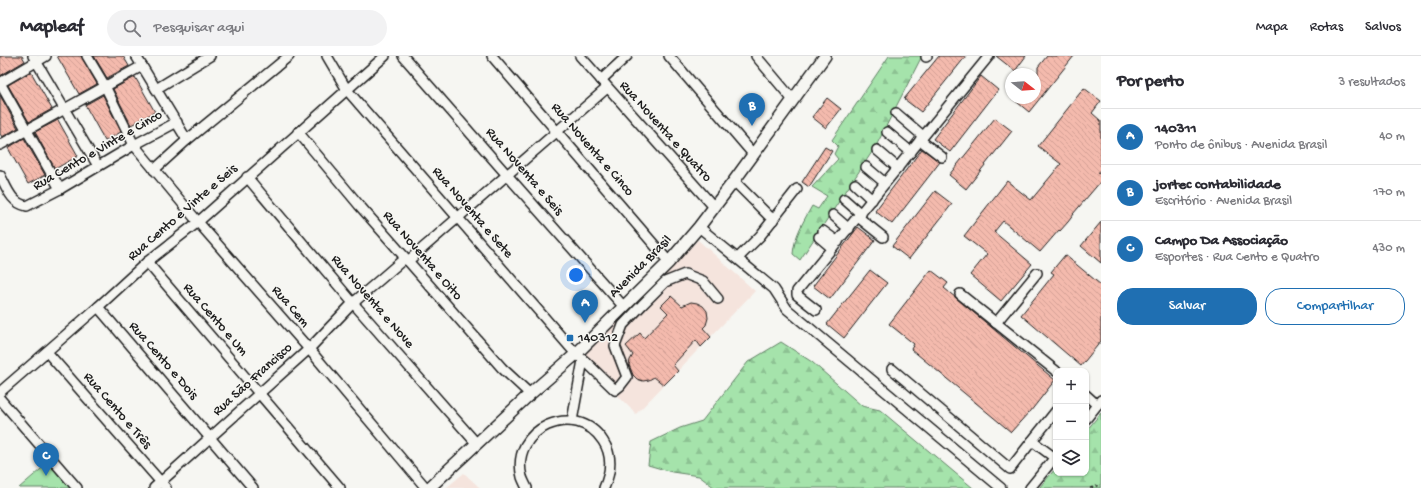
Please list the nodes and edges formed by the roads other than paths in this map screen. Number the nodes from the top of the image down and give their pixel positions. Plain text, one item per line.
1 (46, 56) edge
2 (87, 56) edge
3 (136, 56) edge
4 (210, 56) edge
5 (289, 56) edge
6 (327, 56) edge
7 (385, 56) edge
8 (403, 56) edge
9 (492, 56) edge
10 (580, 56) edge
11 (627, 56) edge
12 (669, 56) edge
13 (756, 56) edge
14 (825, 56) edge
15 (986, 57) edge
16 (35, 59) edge
17 (142, 66) junction
18 (601, 80) junction
19 (0, 83) edge
20 (105, 86) junction
21 (607, 88) junction
22 (156, 89) junction
23 (346, 90) junction
24 (793, 100) junction
25 (65, 109) junction
26 (896, 113) dead end
27 (176, 122) junction
28 (557, 130) junction
29 (27, 131) junction
30 (298, 132) junction
31 (887, 132) dead end
32 (922, 138) junction
33 (187, 140) junction
34 (0, 145) edge
35 (134, 145) junction
36 (877, 150) dead end
37 (911, 152) junction
38 (753, 154) junction
39 (942, 157) dead end
40 (98, 166) junction
41 (866, 167) dead end
42 (898, 168) junction
43 (154, 170) junction
44 (0, 175) edge
45 (507, 175) junction
46 (247, 177) junction
47 (734, 181) junction
48 (885, 183) junction
49 (854, 184) dead end
50 (60, 189) junction
51 (797, 189) dead end
52 (844, 200) dead end
53 (872, 200) junction
54 (714, 207) junction
55 (833, 215) dead end
56 (859, 216) junction
57 (458, 218) junction
58 (773, 220) junction
59 (198, 222) junction
60 (699, 227) junction
61 (849, 229) junction
62 (821, 234) dead end
63 (883, 237) dead end
64 (835, 245) junction
65 (738, 258) junction
66 (407, 259) junction
67 (147, 262) junction
68 (669, 262) junction
69 (1037, 273) dead end
70 (960, 294) dead end
71 (718, 298) dead end
72 (353, 303) junction
73 (624, 307) junction
74 (98, 308) junction
75 (816, 310) dead end
76 (996, 322) junction
77 (309, 349) junction
78 (47, 352) junction
79 (579, 357) junction
80 (892, 369) dead end
81 (1053, 369) edge
82 (0, 392) edge
83 (260, 394) junction
84 (530, 394) junction
85 (1089, 398) edge
86 (0, 399) edge
87 (1099, 403) edge
88 (1053, 415) edge
89 (1089, 415) edge
90 (572, 421) junction
91 (210, 437) junction
92 (1032, 440) junction
93 (478, 444) junction
94 (1053, 456) edge
95 (1053, 459) edge
96 (160, 486) edge
97 (76, 488) edge
98 (253, 488) edge
99 (340, 488) edge
100 (427, 488) edge
101 (527, 488) edge
102 (604, 488) edge
103 (1001, 488) edge
104 (1030, 488) edge

1 - 16 street
2 - 20 street, Rua Cem
3 - 17 street
4 - 22 street
5 - 33 street
6 - 23 street, Rua Noventa e Sete
7 - 23 street, Rua Cento e Vinte e Seis
8 - 45 street, Rua Noventa e Seis
9 - 28 street, Rua Noventa e Cinco
10 - 18 street, Rua Noventa e Quatro
11 - 18 street
12 - 38 street
13 - 24 street
14 - 24 main road, Avenida Brasil
15 - 32 street
16 - 19 street
16 - 25 street
17 - 20 street
17 - 22 street
18 - 21 street, Rua Noventa e Quatro
19 - 29 street
20 - 25 street
20 - 35 street, Rua Cem
21 - 28 street, Rua São Francisco
21 - 54 street, Rua Noventa e Quatro
22 - 27 street
23 - 30 street, Rua Cento e Vinte e Seis
23 - 57 street, Rua Noventa e Sete
24 - 38 main road, Avenida Brasil
25 - 29 street
25 - 40 street
26 - 32 street
27 - 33 street
27 - 35 street, Rua Cento e Vinte e Cinco
28 - 45 street, Rua São Francisco
28 - 68 street, Rua Noventa e Cinco
29 - 34 street
29 - 50 street
30 - 46 street, Rua Cento e Vinte e Seis
30 - 66 street, Rua Noventa e Oito
31 - 37 street
32 - 37 street
32 - 39 street
33 - 43 street
35 - 40 street, Rua Cento e Vinte e Cinco
35 - 43 street, Rua Cem
36 - 42 street
37 - 42 street
38 - 47 main road, Avenida Brasil
40 - 50 street, Rua Cento e Vinte e Cinco
41 - 48 street
42 - 48 street
43 - 59 street, Rua Cem
44 - 50 street, Rua Cento e Vinte e Cinco
45 - 57 street, Rua São Francisco
45 - 73 street, Rua Noventa e Seis
46 - 59 street, Rua Cento e Vinte e Seis
46 - 72 street, Rua Noventa e Nove
47 - 54 main road, Avenida Brasil
47 - 58 street
48 - 53 street
49 - 53 street
51 - 58 street
52 - 56 street
53 - 56 street
54 - 60 main road, Avenida Brasil
55 - 61 street
56 - 61 street
56 - 63 street
57 - 66 street, Rua São Francisco
57 - 79 street, Rua Noventa e Sete
58 - 65 street
59 - 67 street, Rua Cento e Vinte e Seis
59 - 77 street, Rua Cem
60 - 65 street
60 - 68 main road, Avenida Brasil
61 - 64 street
62 - 64 street
64 - 75 street
65 - 103 street
66 - 72 street, Rua São Francisco
66 - 84 street, Rua Noventa e Oito
67 - 74 street, Rua Cento e Vinte e Seis
67 - 83 street, Rua Cento e Um
68 - 73 main road, Avenida Brasil
69 - 76 street
70 - 76 street
71 - 79 street, Rua Noventa e Sete
72 - 77 street, Rua São Francisco
72 - 93 street, Rua Noventa e Nove
73 - 79 main road, Avenida Brasil
74 - 78 street, Rua Cento e Vinte e Seis
74 - 91 street, Rua Cento e Dois
76 - 81 street
77 - 83 street, Rua São Francisco
77 - 100 street, Rua Cem
78 - 82 street, Rua Cento e Vinte e Seis
78 - 96 street, Rua Cento e Três
79 - 84 main road, Avenida Brasil
79 - 90 street
80 - 92 street
83 - 91 street, Rua São Francisco
83 - 99 street, Rua Cento e Um
84 - 93 main road, Avenida Brasil
85 - 87 street
86 - 97 street
87 - 89 street
88 - 92 street
90 - 101 street
90 - 102 street
91 - 96 street, Rua São Francisco
91 - 98 street, Rua Cento e Dois
92 - 94 street
93 - 100 main road, Avenida Brasil
95 - 104 street

